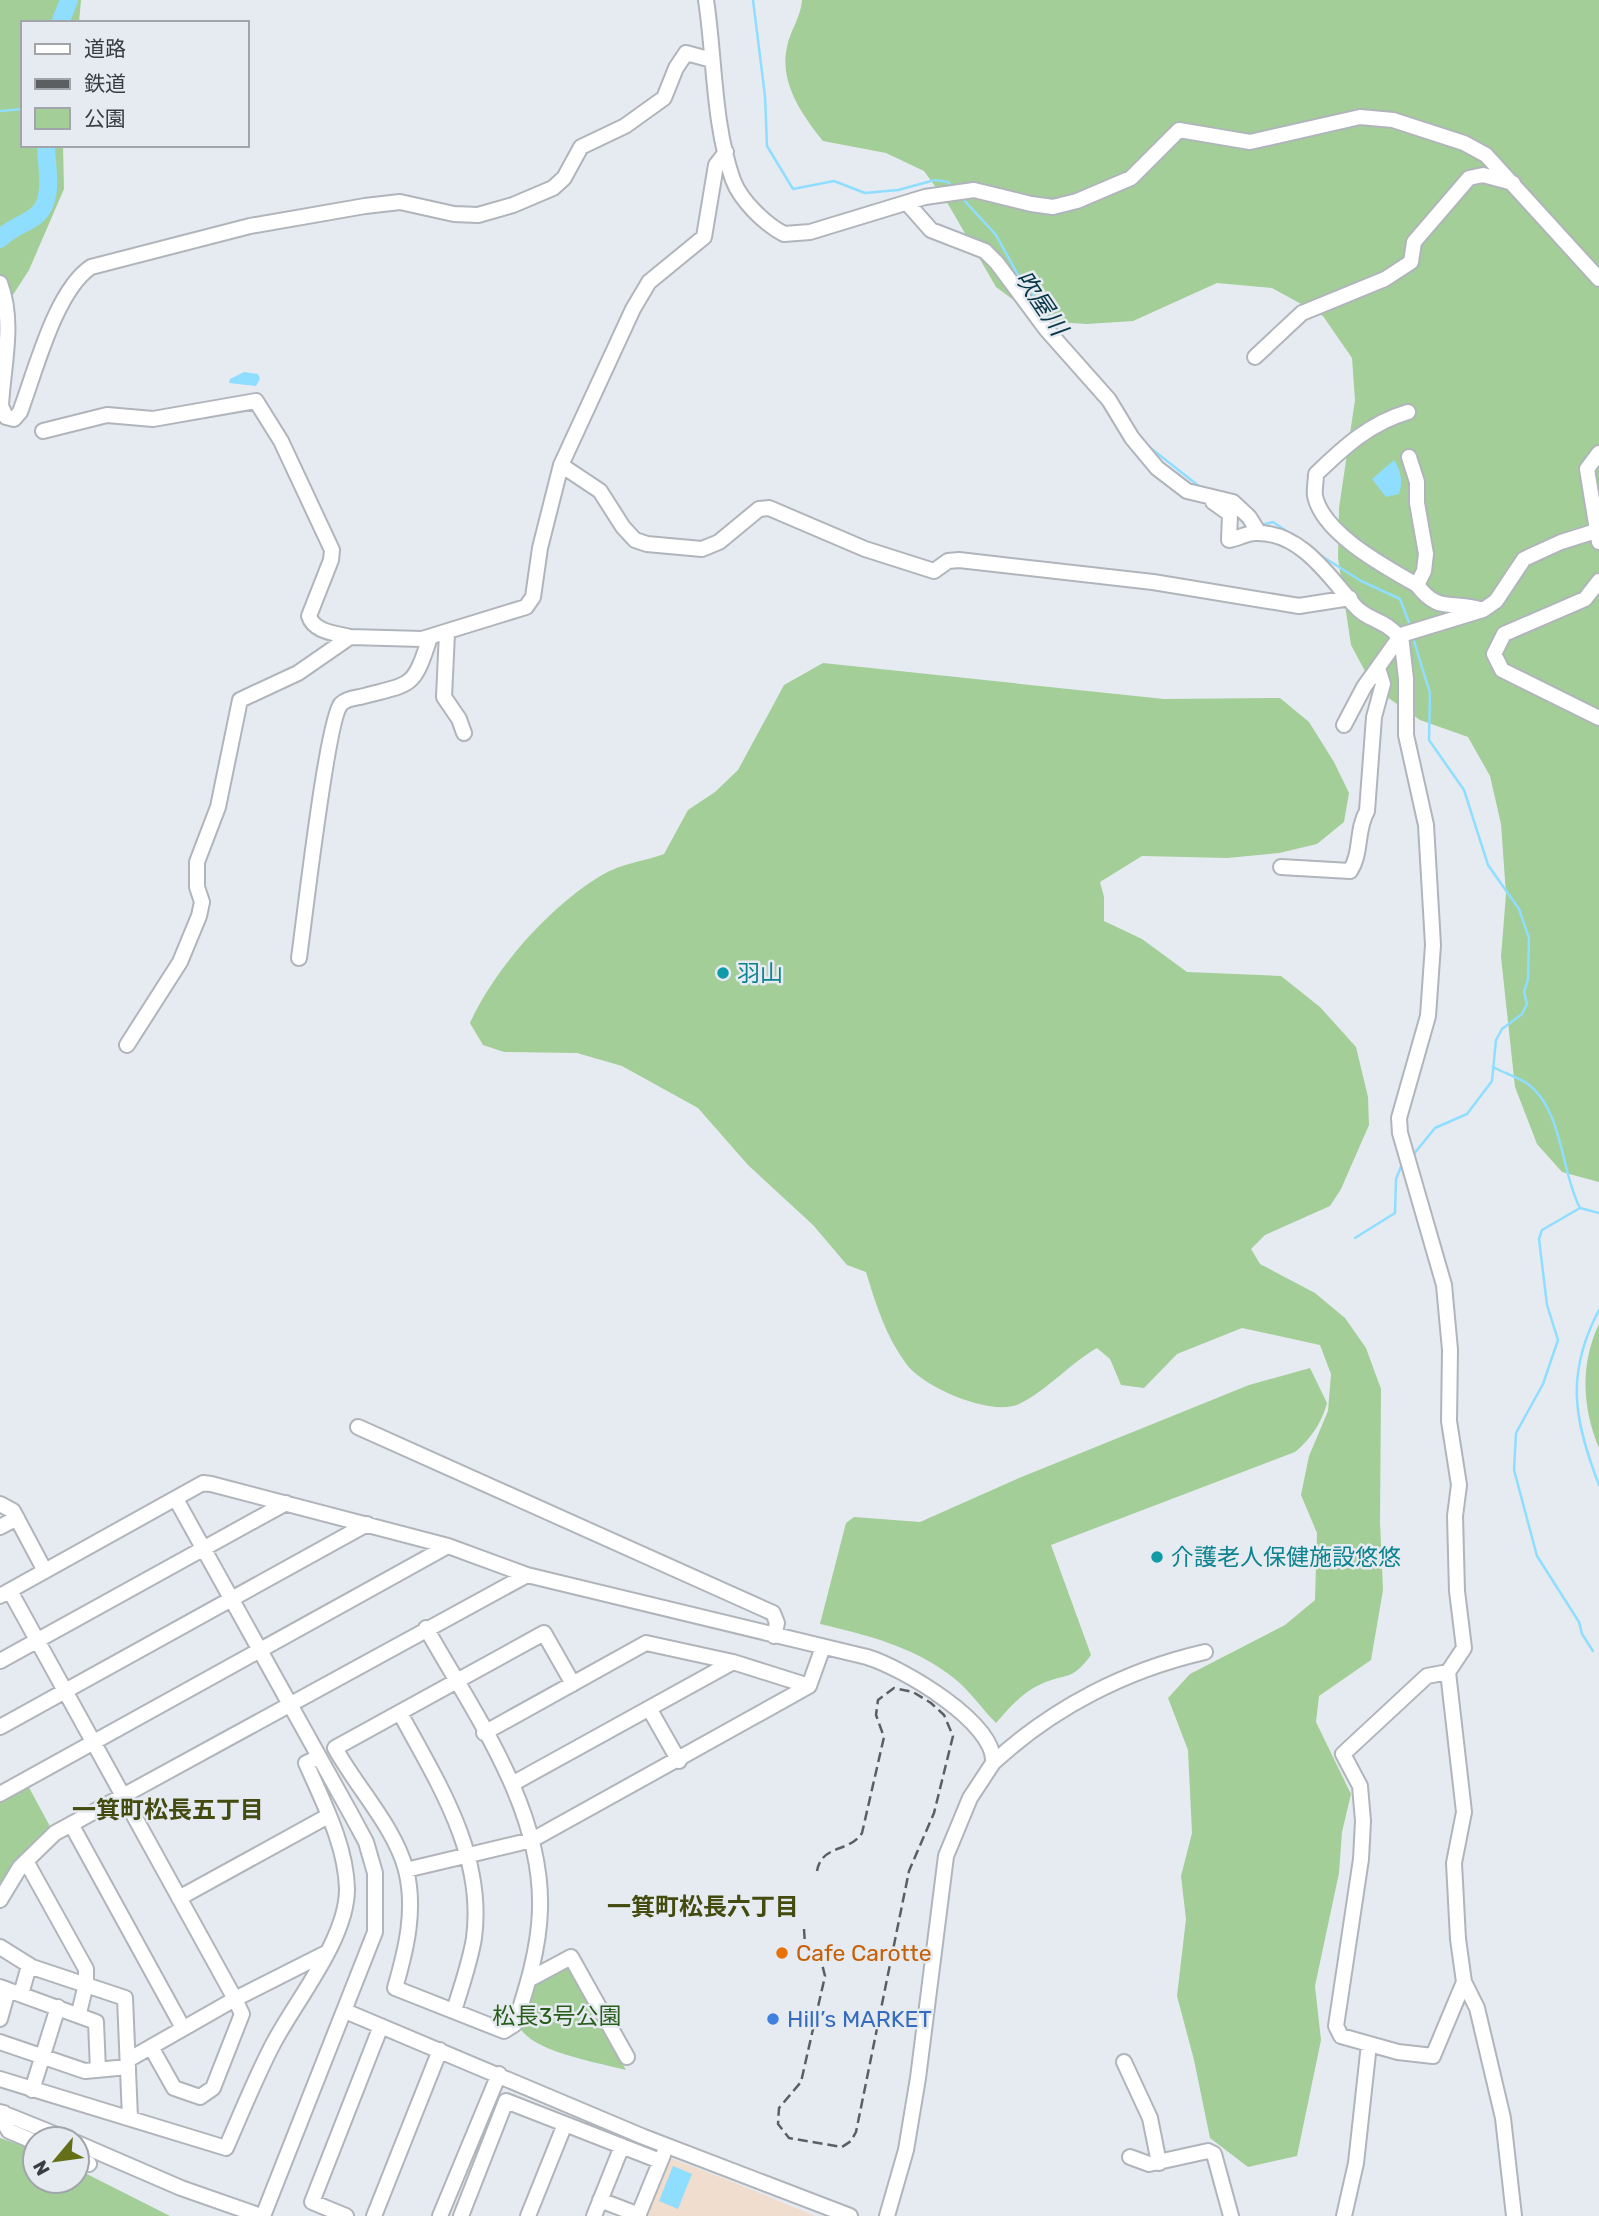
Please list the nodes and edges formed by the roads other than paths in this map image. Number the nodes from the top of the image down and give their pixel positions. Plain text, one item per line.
1 (706, 0) edge
2 (712, 60) junction
3 (726, 152) junction
4 (1513, 183) junction
5 (908, 204) junction
6 (1599, 279) edge
7 (0, 283) edge
8 (1255, 357) dead end
9 (1408, 412) dead end
10 (43, 431) dead end
11 (1599, 453) edge
12 (1409, 457) dead end
13 (561, 465) junction
14 (1211, 501) dead end
15 (1259, 533) junction
16 (1597, 537) edge
17 (1599, 581) edge
18 (1417, 585) junction
19 (1350, 598) junction
20 (1483, 610) junction
21 (447, 633) junction
22 (1400, 636) junction
23 (430, 637) junction
24 (350, 638) junction
25 (1377, 668) junction
26 (1599, 718) edge
27 (1344, 725) dead end
28 (464, 733) dead end
29 (1281, 867) dead end
30 (299, 958) dead end
31 (127, 1045) dead end
32 (358, 1427) dead end
33 (177, 1501) junction
34 (286, 1503) junction
35 (0, 1504) edge
36 (17, 1518) junction
37 (367, 1524) junction
38 (0, 1527) edge
39 (448, 1546) junction
40 (203, 1549) junction
41 (46, 1571) junction
42 (527, 1575) junction
43 (5, 1594) edge
44 (232, 1601) junction
45 (426, 1629) junction
46 (774, 1636) junction
47 (37, 1640) junction
48 (822, 1647) junction
49 (260, 1652) junction
50 (1205, 1652) dead end
51 (0, 1661) edge
52 (733, 1662) junction
53 (1448, 1672) junction
54 (456, 1682) junction
55 (573, 1684) junction
56 (809, 1686) junction
57 (66, 1691) junction
58 (290, 1704) junction
59 (650, 1710) junction
60 (400, 1713) junction
61 (0, 1727) edge
62 (484, 1733) junction
63 (94, 1743) junction
64 (319, 1757) junction
65 (678, 1761) junction
66 (993, 1763) junction
67 (512, 1784) junction
68 (0, 1794) edge
69 (122, 1796) junction
70 (328, 1815) junction
71 (71, 1824) junction
72 (532, 1840) junction
73 (468, 1856) junction
74 (26, 1861) junction
75 (406, 1870) junction
76 (179, 1898) junction
77 (0, 1900) edge
78 (0, 1947) edge
79 (325, 1953) junction
80 (29, 1966) junction
81 (530, 1979) junction
82 (1464, 1982) junction
83 (86, 1984) junction
84 (10, 1991) edge
85 (235, 1999) junction
86 (58, 2007) junction
87 (345, 2011) junction
88 (454, 2011) junction
89 (79, 2013) junction
90 (0, 2020) edge
91 (381, 2026) junction
92 (183, 2028) junction
93 (0, 2042) edge
94 (1369, 2044) junction
95 (151, 2047) junction
96 (440, 2050) junction
97 (41, 2057) junction
98 (627, 2057) dead end
99 (1125, 2062) dead end
100 (128, 2063) junction
101 (98, 2070) junction
102 (499, 2074) junction
103 (0, 2079) edge
104 (32, 2090) junction
105 (2, 2112) edge
106 (130, 2118) junction
107 (565, 2124) junction
108 (33, 2125) edge
109 (21, 2136) edge
110 (667, 2144) junction
111 (622, 2146) junction
112 (91, 2149) edge
113 (1130, 2157) dead end
114 (660, 2161) junction
115 (1159, 2163) junction
116 (600, 2200) junction
117 (262, 2216) edge
118 (346, 2216) edge
119 (374, 2216) edge
120 (440, 2216) edge
121 (461, 2216) edge
122 (528, 2216) edge
123 (594, 2216) edge
124 (638, 2216) edge
125 (850, 2216) edge
126 (887, 2216) edge
127 (1231, 2216) edge
128 (1344, 2216) edge
129 (1514, 2216) edge

1 - 2 street
2 - 3 street
2 - 7 street
3 - 5 street
3 - 13 street
4 - 5 street
4 - 6 street
4 - 8 street
5 - 15 street
9 - 18 street
10 - 24 street
11 - 16 street
12 - 18 street
13 - 19 street
13 - 21 street
14 - 15 street
15 - 19 street
16 - 20 street
17 - 26 street
18 - 20 street
19 - 22 street
20 - 22 street
21 - 23 street
21 - 28 street
22 - 25 street
22 - 53 street
23 - 24 street
23 - 30 street
24 - 31 street
25 - 27 street
25 - 29 street
32 - 46 street
33 - 34 street
33 - 40 street
33 - 41 street
34 - 37 street
34 - 40 street
35 - 36 street
36 - 38 street
36 - 41 street
37 - 39 street
37 - 44 street
39 - 42 street
39 - 49 street
40 - 44 street
40 - 47 street
41 - 43 street
42 - 45 street
42 - 46 street
43 - 47 street
44 - 49 street
44 - 57 street
45 - 54 street
45 - 58 street
46 - 48 street
47 - 51 street
47 - 57 street
48 - 56 street
48 - 66 street
49 - 58 street
49 - 63 street
50 - 66 street
52 - 55 street
52 - 56 street
52 - 59 street
53 - 82 street
53 - 94 street
54 - 55 street
54 - 60 street
54 - 62 street
55 - 62 street
56 - 65 street
57 - 61 street
57 - 63 street
58 - 64 street
58 - 69 street
59 - 65 street
59 - 67 street
60 - 73 street
60 - 75 street
62 - 67 street
63 - 68 street
63 - 69 street
64 - 70 street
64 - 87 street
65 - 72 street
66 - 126 street
67 - 72 street
69 - 71 street
69 - 76 street
70 - 76 street
70 - 79 street
71 - 74 street
71 - 92 street
72 - 73 street
72 - 81 street
73 - 75 street
73 - 88 street
74 - 77 street
74 - 83 street
75 - 88 street
76 - 85 street
78 - 80 street
79 - 85 street
79 - 106 street
80 - 83 street
80 - 84 street
81 - 88 street
81 - 98 street
82 - 94 street
82 - 129 street
83 - 89 street
83 - 100 street
84 - 86 street
84 - 90 street
85 - 92 street
85 - 95 street
86 - 89 street
86 - 97 street
87 - 91 street
87 - 117 street
89 - 101 street
91 - 96 street
91 - 118 street
92 - 95 street
93 - 97 street
94 - 128 street
95 - 100 street
96 - 102 street
96 - 119 street
97 - 101 street
97 - 104 street
99 - 115 street
100 - 101 street
100 - 106 street
102 - 110 street
102 - 120 street
103 - 104 street
104 - 106 street
105 - 108 street
105 - 109 street
107 - 111 street
107 - 121 street
107 - 122 street
110 - 114 street
110 - 125 street
111 - 114 street
111 - 116 street
112 - 117 street
113 - 115 street
114 - 124 street
115 - 127 street
116 - 123 street
116 - 124 street

